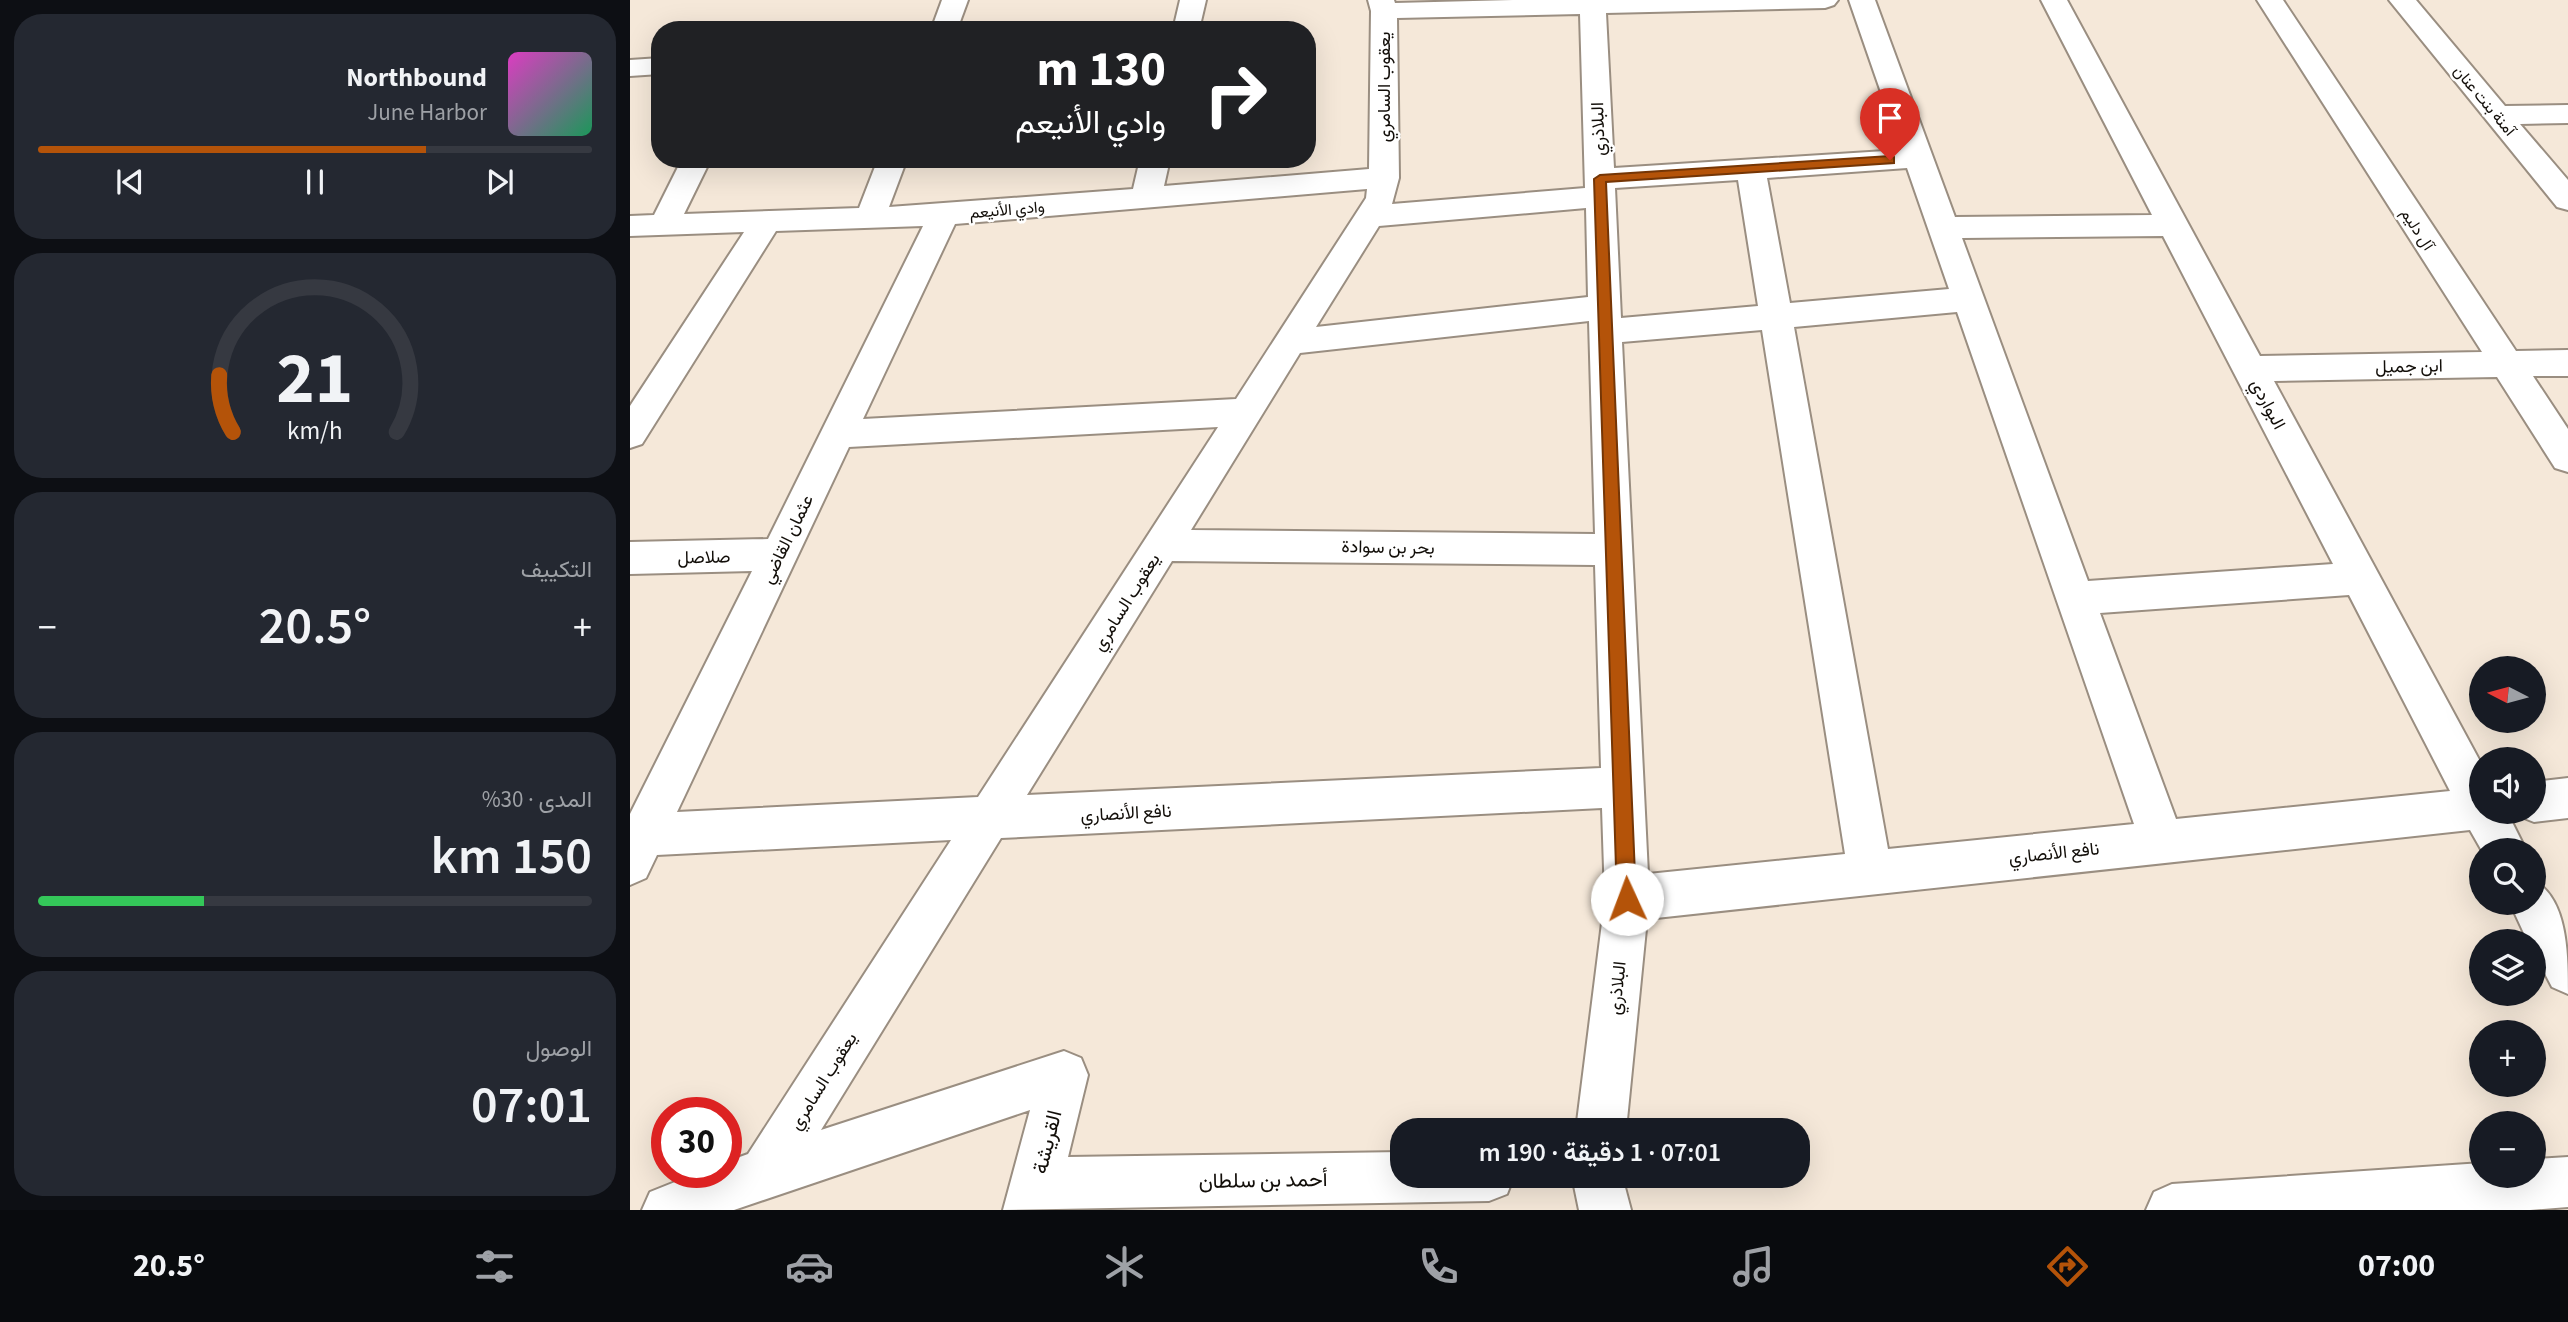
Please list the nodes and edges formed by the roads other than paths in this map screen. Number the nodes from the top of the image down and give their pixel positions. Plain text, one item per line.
1 (955, 0) edge
2 (1193, 0) edge
3 (1825, 0) edge
4 (1862, 0) edge
5 (2054, 0) edge
6 (2270, 0) edge
7 (2402, 0) edge
8 (1777, 1) edge
9 (1382, 6) edge
10 (1593, 7) junction
11 (947, 21) edge
12 (1188, 21) edge
13 (651, 67) edge
14 (630, 68) edge
15 (2568, 114) edge
16 (2498, 115) junction
17 (1918, 158) junction
18 (692, 168) edge
19 (889, 168) edge
20 (1154, 168) edge
21 (1751, 169) junction
22 (1384, 178) junction
23 (1600, 188) junction
24 (1146, 198) junction
25 (2568, 200) edge
26 (944, 215) junction
27 (1370, 216) junction
28 (870, 217) junction
29 (768, 220) junction
30 (664, 223) junction
31 (2174, 225) junction
32 (630, 226) edge
33 (1943, 228) junction
34 (1968, 299) junction
35 (1776, 317) junction
36 (1605, 320) junction
37 (1290, 342) junction
38 (2568, 363) edge
39 (2506, 364) junction
40 (2249, 369) junction
41 (1246, 412) junction
42 (630, 434) edge
43 (837, 435) junction
44 (2568, 458) edge
45 (1162, 545) junction
46 (1614, 550) junction
47 (778, 555) junction
48 (630, 558) edge
49 (2359, 578) junction
50 (2075, 598) junction
51 (2469, 784) edge
52 (1622, 787) junction
53 (2568, 798) edge
54 (2546, 801) edge
55 (2469, 811) edge
56 (988, 820) junction
57 (2162, 841) junction
58 (634, 844) edge
59 (1870, 873) junction
60 (1627, 899) junction
61 (2538, 915) edge
62 (2568, 971) edge
63 (1602, 1118) edge
64 (765, 1173) junction
65 (1390, 1181) edge
66 (2568, 1182) edge
67 (1600, 1188) edge
68 (1032, 1197) edge
69 (668, 1210) edge
70 (1605, 1210) edge
71 (2172, 1210) edge

1 - 11 street
2 - 12 street
3 - 8 street
4 - 17 street
5 - 31 street, البواردي
6 - 39 street, آل دليم
7 - 16 street, آمنة بنت عنان
8 - 10 street
9 - 10 street
9 - 22 street, يعقوب السامري
10 - 23 street, البلاذري
13 - 14 street
15 - 16 street
16 - 25 street, آمنة بنت عنان
17 - 21 street
17 - 33 street
18 - 30 street
19 - 28 street
20 - 24 street
21 - 23 street
21 - 35 street
22 - 24 street, وادي الأنيعم
22 - 27 street, يعقوب السامري
23 - 27 street
23 - 36 street, البلاذري
24 - 26 street, وادي الأنيعم
26 - 28 street, وادي الأنيعم
26 - 43 street, عثمان القاضي
27 - 37 street, يعقوب السامري
28 - 29 street, وادي الأنيعم
29 - 30 street, وادي الأنيعم
29 - 42 street
30 - 32 street, وادي الأنيعم
31 - 33 street
31 - 40 street, البواردي
33 - 34 street
34 - 35 street
34 - 50 street
35 - 36 street
35 - 59 street
36 - 37 street
36 - 46 street, البلاذري
37 - 41 street, يعقوب السامري
38 - 39 street, ابن جميل
39 - 40 street, ابن جميل
39 - 44 street, آل دليم
40 - 49 street, البواردي
41 - 43 street
41 - 45 street, يعقوب السامري
43 - 47 street, عثمان القاضي
45 - 46 street, بحر بن سوادة
45 - 56 street, يعقوب السامري
46 - 52 street, البلاذري
47 - 48 street, صلاصل
47 - 58 street, عثمان القاضي
49 - 50 street
49 - 51 street, البواردي
50 - 57 street
52 - 56 street, نافع الأنصاري
52 - 60 street, البلاذري
53 - 54 street
55 - 57 street, نافع الأنصاري
56 - 58 street, نافع الأنصاري
56 - 64 street, يعقوب السامري
57 - 59 street, نافع الأنصاري
59 - 60 street, نافع الأنصاري
60 - 63 street, البلاذري
61 - 62 street
64 - 68 street, القريشة
64 - 69 street
65 - 68 street, أحمد بن سلطان
66 - 71 street
67 - 70 street

